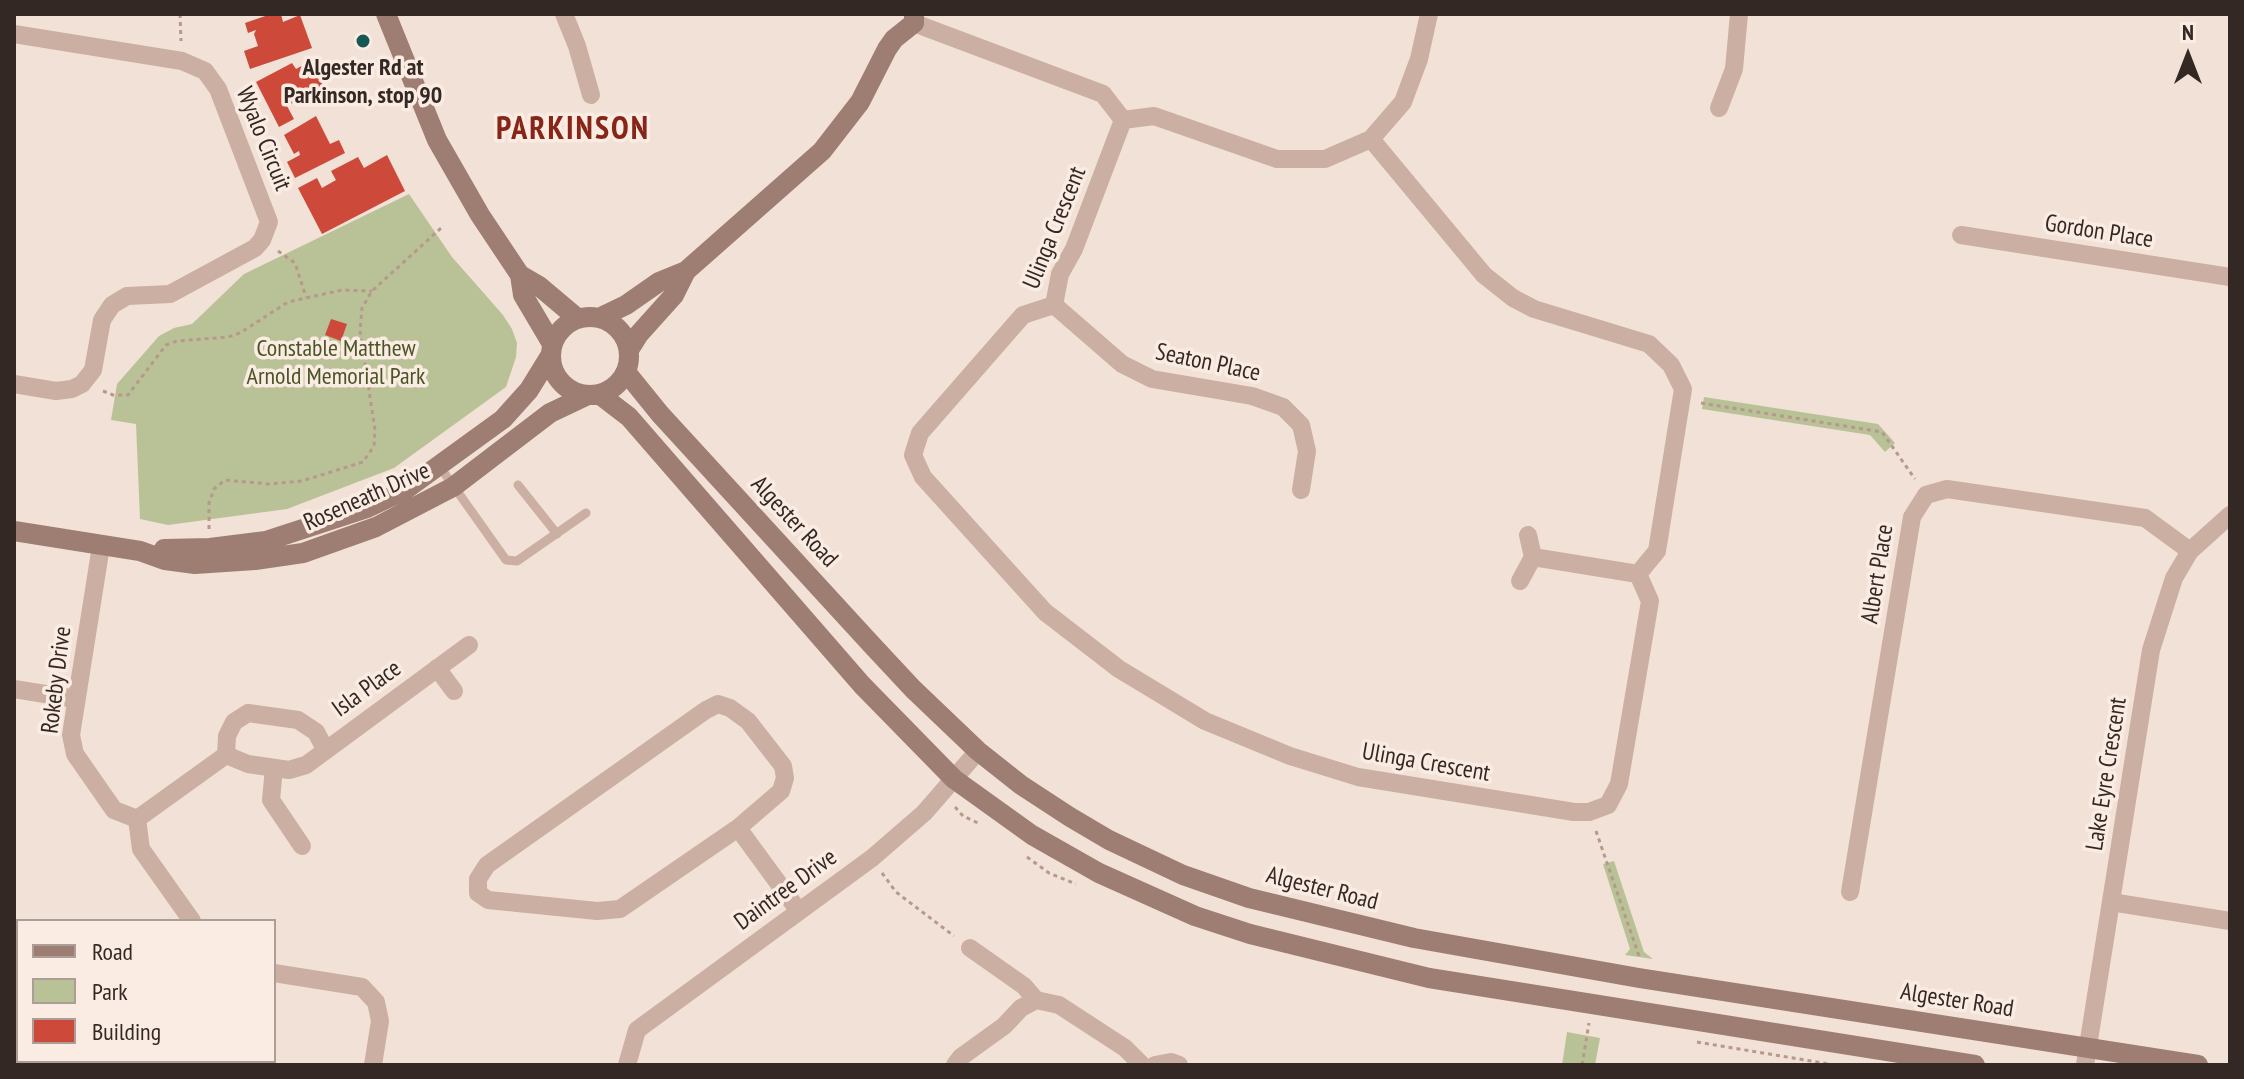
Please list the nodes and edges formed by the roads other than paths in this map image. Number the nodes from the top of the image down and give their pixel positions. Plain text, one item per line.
1 (386, 14) edge
2 (564, 14) edge
3 (1429, 14) edge
4 (1739, 14) edge
5 (914, 18) edge
6 (14, 34) edge
7 (591, 95) dead end
8 (1719, 108) dead end
9 (1123, 120) junction
10 (1371, 139) junction
11 (1961, 235) dead end
12 (686, 271) junction
13 (520, 275) junction
14 (2230, 277) edge
15 (1054, 305) junction
16 (601, 317) junction
17 (577, 318) junction
18 (551, 350) junction
19 (629, 350) junction
20 (626, 372) junction
21 (14, 384) edge
22 (594, 395) junction
23 (440, 467) junction
24 (518, 485) dead end
25 (453, 487) junction
26 (1301, 490) dead end
27 (586, 513) dead end
28 (2230, 515) edge
29 (14, 531) edge
30 (557, 534) junction
31 (1528, 535) dead end
32 (101, 546) junction
33 (140, 551) junction
34 (2190, 551) junction
35 (1533, 557) junction
36 (1638, 574) junction
37 (1520, 581) dead end
38 (469, 645) dead end
39 (437, 668) junction
40 (14, 689) edge
41 (454, 691) dead end
42 (76, 699) junction
43 (325, 749) junction
44 (978, 751) junction
45 (226, 755) junction
46 (274, 768) junction
47 (954, 779) junction
48 (137, 819) junction
49 (738, 828) junction
50 (302, 846) dead end
51 (1850, 892) dead end
52 (2111, 902) junction
53 (798, 910) junction
54 (191, 919) edge
55 (2230, 921) edge
56 (970, 948) road end
57 (276, 973) edge
58 (1036, 1000) junction
59 (2086, 1056) edge
60 (373, 1065) edge
61 (627, 1065) edge
62 (955, 1065) edge
63 (1142, 1065) edge
64 (1155, 1065) edge
65 (1179, 1065) edge
66 (1975, 1065) edge
67 (2198, 1065) edge

1 - 13 main road
2 - 7 street
3 - 10 street
4 - 8 street
5 - 9 street
5 - 12 main road
6 - 21 street, Wyalo Circuit
9 - 10 street
9 - 15 street, Ulinga Crescent
10 - 36 street
11 - 14 street, Gordon Place
12 - 16 main road
12 - 19 main road
13 - 17 main road
13 - 18 main road
15 - 26 street, Seaton Place
15 - 36 street, Ulinga Crescent
16 - 17 main road
16 - 19 main road
17 - 18 main road
18 - 22 main road
18 - 23 main road, Roseneath Drive
19 - 20 main road
20 - 22 main road
20 - 44 main road, Algester Road
22 - 25 main road, Roseneath Drive
22 - 47 main road
23 - 25 lane
23 - 33 main road, Roseneath Drive
24 - 30 lane
25 - 30 lane
25 - 33 main road, Roseneath Drive
27 - 30 lane
28 - 34 street, Lake Eyre Crescent
29 - 32 main road, Roseneath Drive
31 - 35 street
32 - 33 main road, Roseneath Drive
32 - 42 street, Rokeby Drive
34 - 51 street, Albert Place
34 - 52 street, Lake Eyre Crescent
35 - 36 street
35 - 37 street
38 - 39 street, Isla Place
39 - 41 street, Isla Place
39 - 43 street, Isla Place
40 - 42 street
42 - 48 street, Rokeby Drive
43 - 45 street, Isla Place
43 - 46 street, Isla Place
44 - 47 street, Daintree Drive
44 - 59 main road, Algester Road
45 - 46 street, Isla Place
45 - 48 street
46 - 50 street
47 - 53 street, Daintree Drive
47 - 66 main road
48 - 54 street
49 - 49 street
49 - 53 street
52 - 55 street
52 - 59 street, Lake Eyre Crescent
53 - 61 street, Daintree Drive
56 - 58 street
57 - 60 street
58 - 62 street
58 - 63 street
59 - 67 main road, Algester Road
64 - 65 street

